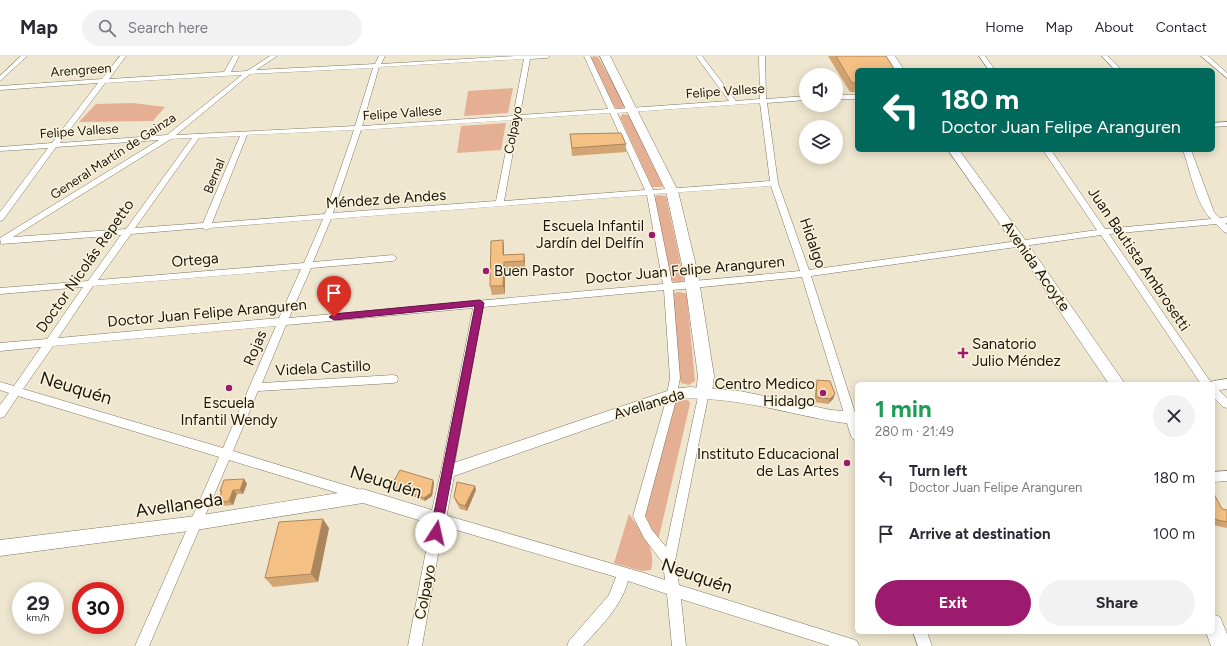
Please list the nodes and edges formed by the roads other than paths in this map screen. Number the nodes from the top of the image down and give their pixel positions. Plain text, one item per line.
1 (24, 56) edge
2 (123, 56) edge
3 (236, 56) edge
4 (274, 56) edge
5 (382, 56) edge
6 (431, 56) edge
7 (547, 56) edge
8 (587, 56) edge
9 (605, 56) edge
10 (699, 56) edge
11 (762, 56) edge
12 (890, 56) edge
13 (982, 56) edge
14 (1105, 56) edge
15 (1204, 56) edge
16 (528, 57) edge
17 (467, 58) edge
18 (428, 63) junction
19 (376, 67) junction
20 (898, 68) edge
21 (991, 68) edge
22 (1117, 68) edge
23 (249, 72) junction
24 (227, 73) junction
25 (1227, 76) edge
26 (0, 78) edge
27 (103, 80) junction
28 (0, 88) edge
29 (843, 97) edge
30 (855, 97) edge
31 (799, 98) edge
32 (763, 100) junction
33 (734, 103) junction
34 (633, 110) junction
35 (613, 111) junction
36 (515, 117) junction
37 (1227, 124) edge
38 (1215, 125) edge
39 (358, 128) junction
40 (244, 134) junction
41 (170, 137) junction
42 (196, 137) junction
43 (54, 145) junction
44 (0, 149) edge
45 (954, 152) edge
46 (1048, 152) edge
47 (1188, 152) edge
48 (774, 183) junction
49 (672, 191) junction
50 (650, 192) junction
51 (499, 204) junction
52 (328, 217) junction
53 (0, 218) edge
54 (1227, 220) edge
55 (1217, 221) junction
56 (206, 227) junction
57 (1227, 230) edge
58 (1102, 232) junction
59 (127, 233) junction
60 (0, 241) edge
61 (1021, 244) junction
62 (393, 258) dead end
63 (307, 265) junction
64 (806, 273) junction
65 (91, 283) junction
66 (692, 285) junction
67 (668, 287) junction
68 (0, 290) edge
69 (480, 303) junction
70 (284, 321) junction
71 (49, 343) junction
72 (0, 348) edge
73 (393, 379) dead end
74 (1116, 382) edge
75 (1205, 382) edge
76 (1227, 384) edge
77 (0, 386) edge
78 (1215, 386) edge
79 (255, 387) junction
80 (16, 391) junction
81 (704, 392) junction
82 (1215, 393) edge
83 (673, 394) junction
84 (1227, 404) edge
85 (0, 414) edge
86 (854, 418) edge
87 (225, 455) junction
88 (447, 472) junction
89 (1227, 476) edge
90 (1215, 477) edge
91 (363, 496) junction
92 (438, 519) junction
93 (196, 523) junction
94 (0, 548) edge
95 (669, 561) junction
96 (623, 574) junction
97 (674, 589) junction
98 (1215, 630) edge
99 (921, 634) edge
100 (142, 646) edge
101 (415, 646) edge
102 (574, 646) edge
103 (679, 646) edge
104 (852, 646) edge
105 (925, 646) edge
106 (1221, 646) edge

1 - 26 street
2 - 27 street
3 - 24 street
4 - 23 street, General Martín de Gainza
5 - 19 street, Rojas
6 - 18 street
7 - 16 street, Arengreen
8 - 35 street
9 - 34 main road
10 - 33 street
11 - 32 street, Hidalgo
12 - 20 main road
13 - 21 street
14 - 22 street
15 - 25 street
16 - 17 street, Arengreen
16 - 36 street, Colpayo
17 - 18 street, Arengreen
18 - 19 street, Arengreen
19 - 23 street, Arengreen
19 - 39 street, Rojas
23 - 24 street, Arengreen
23 - 41 street, General Martín de Gainza
24 - 27 street, Arengreen
27 - 28 street, Arengreen
27 - 43 street
29 - 30 street
31 - 32 street, Felipe Vallese
32 - 33 street, Felipe Vallese
32 - 48 street, Hidalgo
33 - 34 street, Felipe Vallese
34 - 35 street, Felipe Vallese
34 - 49 main road
35 - 36 street, Felipe Vallese
35 - 50 street
36 - 39 street, Felipe Vallese
36 - 51 street, Colpayo
37 - 38 street
39 - 40 street, Felipe Vallese
39 - 52 street, Rojas
40 - 42 street, Felipe Vallese
40 - 56 street, Bernal
41 - 42 street, Felipe Vallese
41 - 43 street, Felipe Vallese
41 - 60 street, General Martín de Gainza
42 - 59 street, Doctor Nicolás Repetto
43 - 44 street, Felipe Vallese
43 - 53 street
45 - 61 main road, Avenida Acoyte
46 - 58 street, Juan Bautista Ambrosetti
47 - 55 street
48 - 49 street, Méndez de Andes
48 - 64 street, Hidalgo
49 - 50 street, Méndez de Andes
49 - 66 main road
50 - 51 street, Méndez de Andes
50 - 67 street
51 - 52 street, Méndez de Andes
52 - 56 street, Méndez de Andes
52 - 63 street, Rojas
54 - 55 street, Doctor Juan Felipe Aranguren
55 - 57 street
55 - 58 street, Doctor Juan Felipe Aranguren
56 - 59 street, Méndez de Andes
58 - 61 street, Doctor Juan Felipe Aranguren
58 - 75 street, Juan Bautista Ambrosetti
59 - 60 street, Méndez de Andes
59 - 65 street, Doctor Nicolás Repetto
61 - 64 street, Doctor Juan Felipe Aranguren
61 - 74 main road, Avenida Acoyte
62 - 63 street, Ortega
63 - 65 street, Ortega
63 - 70 street, Rojas
64 - 66 street, Doctor Juan Felipe Aranguren
64 - 86 street, Hidalgo
65 - 68 street, Ortega
65 - 71 street, Doctor Nicolás Repetto
66 - 67 street, Doctor Juan Felipe Aranguren
66 - 81 main road
67 - 69 street, Doctor Juan Felipe Aranguren
67 - 83 street
69 - 70 street, Doctor Juan Felipe Aranguren
69 - 88 street, Colpayo
70 - 71 street, Doctor Juan Felipe Aranguren
70 - 79 street, Rojas
71 - 72 street, Doctor Juan Felipe Aranguren
71 - 80 street, Doctor Nicolás Repetto
73 - 79 street, Videla Castillo
76 - 78 street
77 - 80 street, Neuquén
79 - 87 street, Rojas
80 - 85 street, Doctor Nicolás Repetto
80 - 87 street, Neuquén
81 - 83 street, Avellaneda
81 - 86 street, Avellaneda
81 - 95 street
82 - 84 street
83 - 88 street, Avellaneda
83 - 95 street
87 - 91 street, Neuquén
87 - 93 street, Rojas
88 - 92 street, Colpayo
89 - 90 street
91 - 92 street, Neuquén
91 - 93 street, Avellaneda
92 - 96 street, Neuquén
92 - 101 street, Colpayo
93 - 94 street, Avellaneda
93 - 100 street, Rojas
95 - 97 street
96 - 97 street, Neuquén
96 - 102 street
97 - 103 street
97 - 104 street, Neuquén
98 - 106 main road
99 - 105 street

